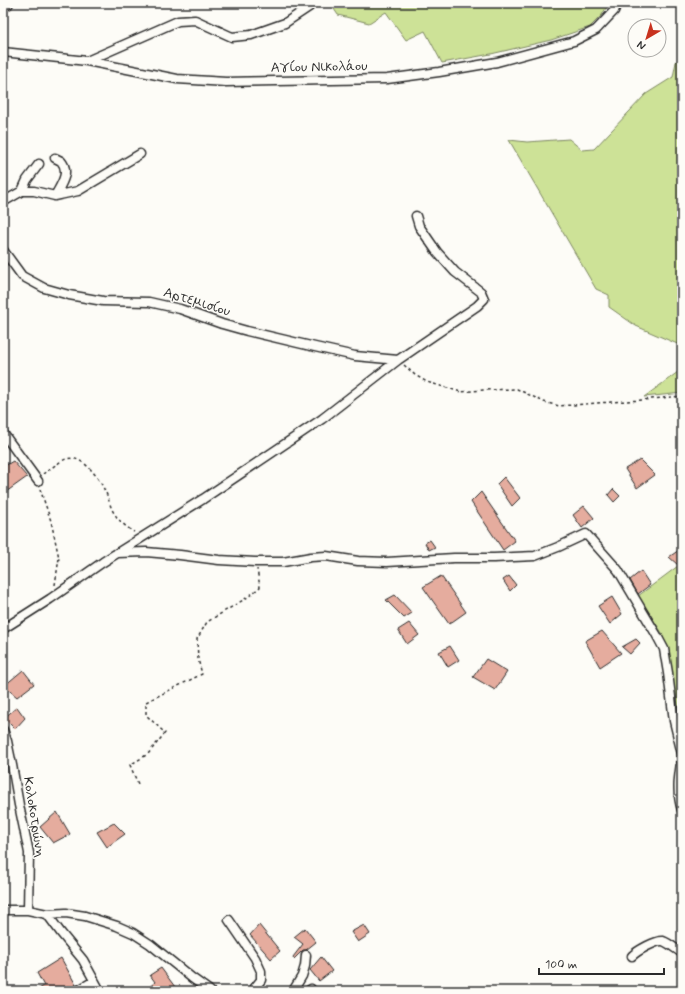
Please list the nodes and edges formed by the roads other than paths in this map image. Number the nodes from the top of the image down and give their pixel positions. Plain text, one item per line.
1 (7, 3) edge
2 (312, 3) edge
3 (618, 3) edge
4 (3, 5) edge
5 (3, 52) edge
6 (87, 61) junction
7 (140, 154) dead end
8 (55, 158) dead end
9 (39, 164) dead end
10 (22, 191) junction
11 (55, 196) junction
12 (3, 202) edge
13 (416, 216) dead end
14 (3, 250) edge
15 (398, 360) junction
16 (3, 433) edge
17 (38, 481) road end
18 (117, 553) junction
19 (3, 629) edge
20 (3, 730) edge
21 (682, 754) edge
22 (682, 757) edge
23 (682, 810) edge
24 (3, 910) edge
25 (28, 910) junction
26 (48, 914) junction
27 (229, 920) dead end
28 (682, 953) edge
29 (306, 955) dead end
30 (632, 956) dead end
31 (94, 981) junction
32 (77, 991) edge
33 (100, 991) edge
34 (210, 991) edge
35 (252, 991) edge
36 (293, 991) edge

1 - 4 street
2 - 6 street
3 - 6 street, Αγίου Νικολάου
5 - 6 street, Αγίου Νικολάου
7 - 11 street
8 - 11 street
9 - 10 street
10 - 11 street
10 - 12 street
13 - 15 street
14 - 15 street, Αρτεμισίου
15 - 18 street
16 - 17 street
18 - 19 street
18 - 21 street
20 - 25 street, Κολοκοτρώνη
22 - 23 street
24 - 25 street
25 - 26 street
26 - 31 street
26 - 34 street
27 - 35 street
28 - 30 street
29 - 36 street
31 - 32 street
31 - 33 street

